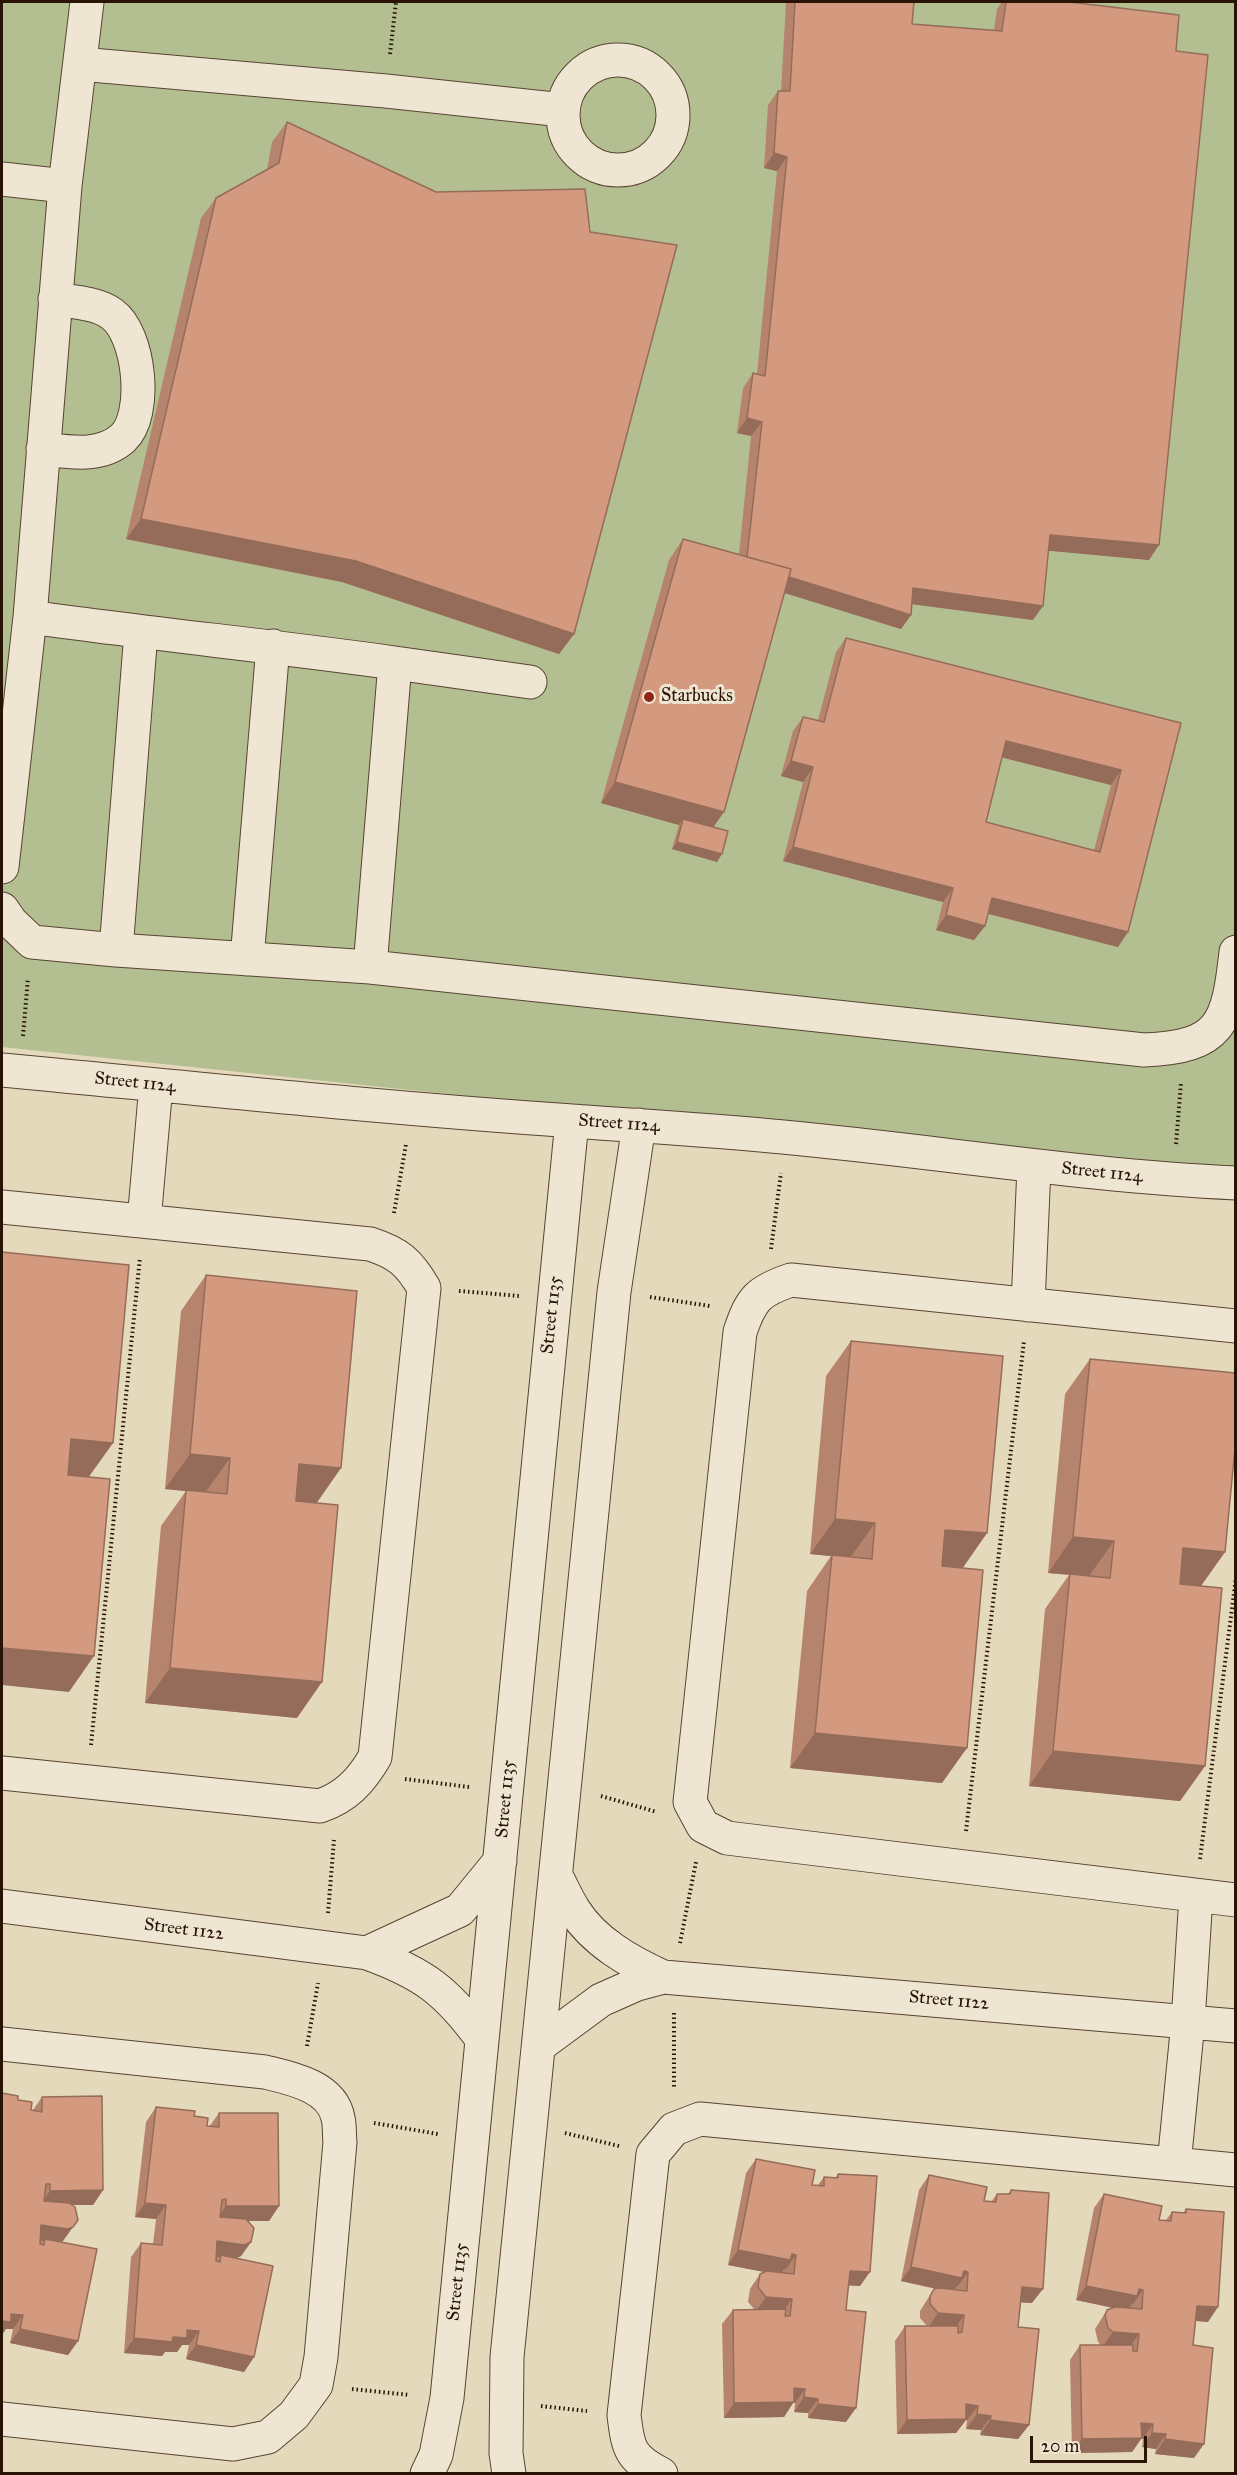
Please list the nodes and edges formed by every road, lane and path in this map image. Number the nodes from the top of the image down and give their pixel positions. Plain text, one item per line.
1 (87, 2) edge
2 (396, 2) edge
3 (80, 64) junction
4 (386, 91) junction
5 (562, 110) dead end
6 (2, 179) edge
7 (65, 186) junction
8 (55, 299) junction
9 (43, 449) junction
10 (30, 617) junction
11 (141, 632) junction
12 (273, 646) junction
13 (395, 663) junction
14 (530, 682) dead end
15 (2, 867) edge
16 (2, 909) edge
17 (32, 942) junction
18 (116, 950) junction
19 (1236, 952) edge
20 (247, 959) junction
21 (370, 967) junction
22 (1185, 1046) junction
23 (11, 1070) edge
24 (156, 1085) junction
25 (412, 1107) junction
26 (572, 1121) junction
27 (639, 1125) junction
28 (785, 1137) junction
29 (1034, 1167) junction
30 (1173, 1180) junction
31 (1236, 1183) edge
32 (2, 1207) edge
33 (144, 1221) junction
34 (388, 1250) junction
35 (766, 1289) junction
36 (1028, 1305) junction
37 (1236, 1326) edge
38 (1236, 1577) edge
39 (2, 1773) edge
40 (87, 1782) junction
41 (500, 1861) junction
42 (961, 1868) junction
43 (556, 1876) junction
44 (1196, 1896) junction
45 (1236, 1900) edge
46 (2, 1906) edge
47 (367, 1953) junction
48 (663, 1977) junction
49 (1188, 2022) junction
50 (1236, 2026) edge
51 (482, 2039) junction
52 (2, 2044) edge
53 (540, 2045) junction
54 (1174, 2164) junction
55 (1236, 2170) edge
56 (316, 2385) junction
57 (447, 2398) junction
58 (506, 2402) junction
59 (624, 2415) junction
60 (2, 2419) edge
61 (427, 2474) edge
62 (509, 2474) edge
63 (661, 2474) edge

1 - 3 street
2 - 4 path
3 - 4 street
3 - 7 street
4 - 5 street
6 - 7 street
7 - 8 street
8 - 9 street
8 - 9 street
9 - 10 street
10 - 11 street
10 - 15 street
11 - 12 street
11 - 18 street
12 - 13 street
12 - 20 street
13 - 14 street
13 - 21 street
16 - 17 street
17 - 18 street
17 - 23 path
18 - 20 street
19 - 22 street
20 - 21 street
21 - 22 street
22 - 30 path
23 - 24 street, Street 1124
24 - 25 street, Street 1124
24 - 33 street
25 - 26 street, Street 1124
25 - 34 path
26 - 27 street, Street 1124
26 - 41 street, Street 1135
27 - 28 street, Street 1124
27 - 43 street
28 - 29 street, Street 1124
28 - 35 path
29 - 30 street, Street 1124
29 - 36 street
30 - 31 street, Street 1124
32 - 33 street
33 - 34 street
33 - 40 path
34 - 40 street
35 - 36 street
35 - 42 street
36 - 37 street
36 - 42 path
38 - 44 path
39 - 40 street
41 - 47 street
41 - 51 street, Street 1135
42 - 44 street
43 - 48 street, Street 1122
43 - 53 street
44 - 45 street
44 - 49 street
46 - 47 street, Street 1122
47 - 51 street, Street 1122
48 - 49 street, Street 1122
48 - 53 street, Street 1122
49 - 50 street, Street 1122
49 - 54 street
51 - 57 street, Street 1135
52 - 56 street
53 - 58 street
54 - 55 street
54 - 59 street
56 - 57 path
56 - 60 street
57 - 61 street, Street 1135
58 - 59 path
58 - 62 street
59 - 63 street

